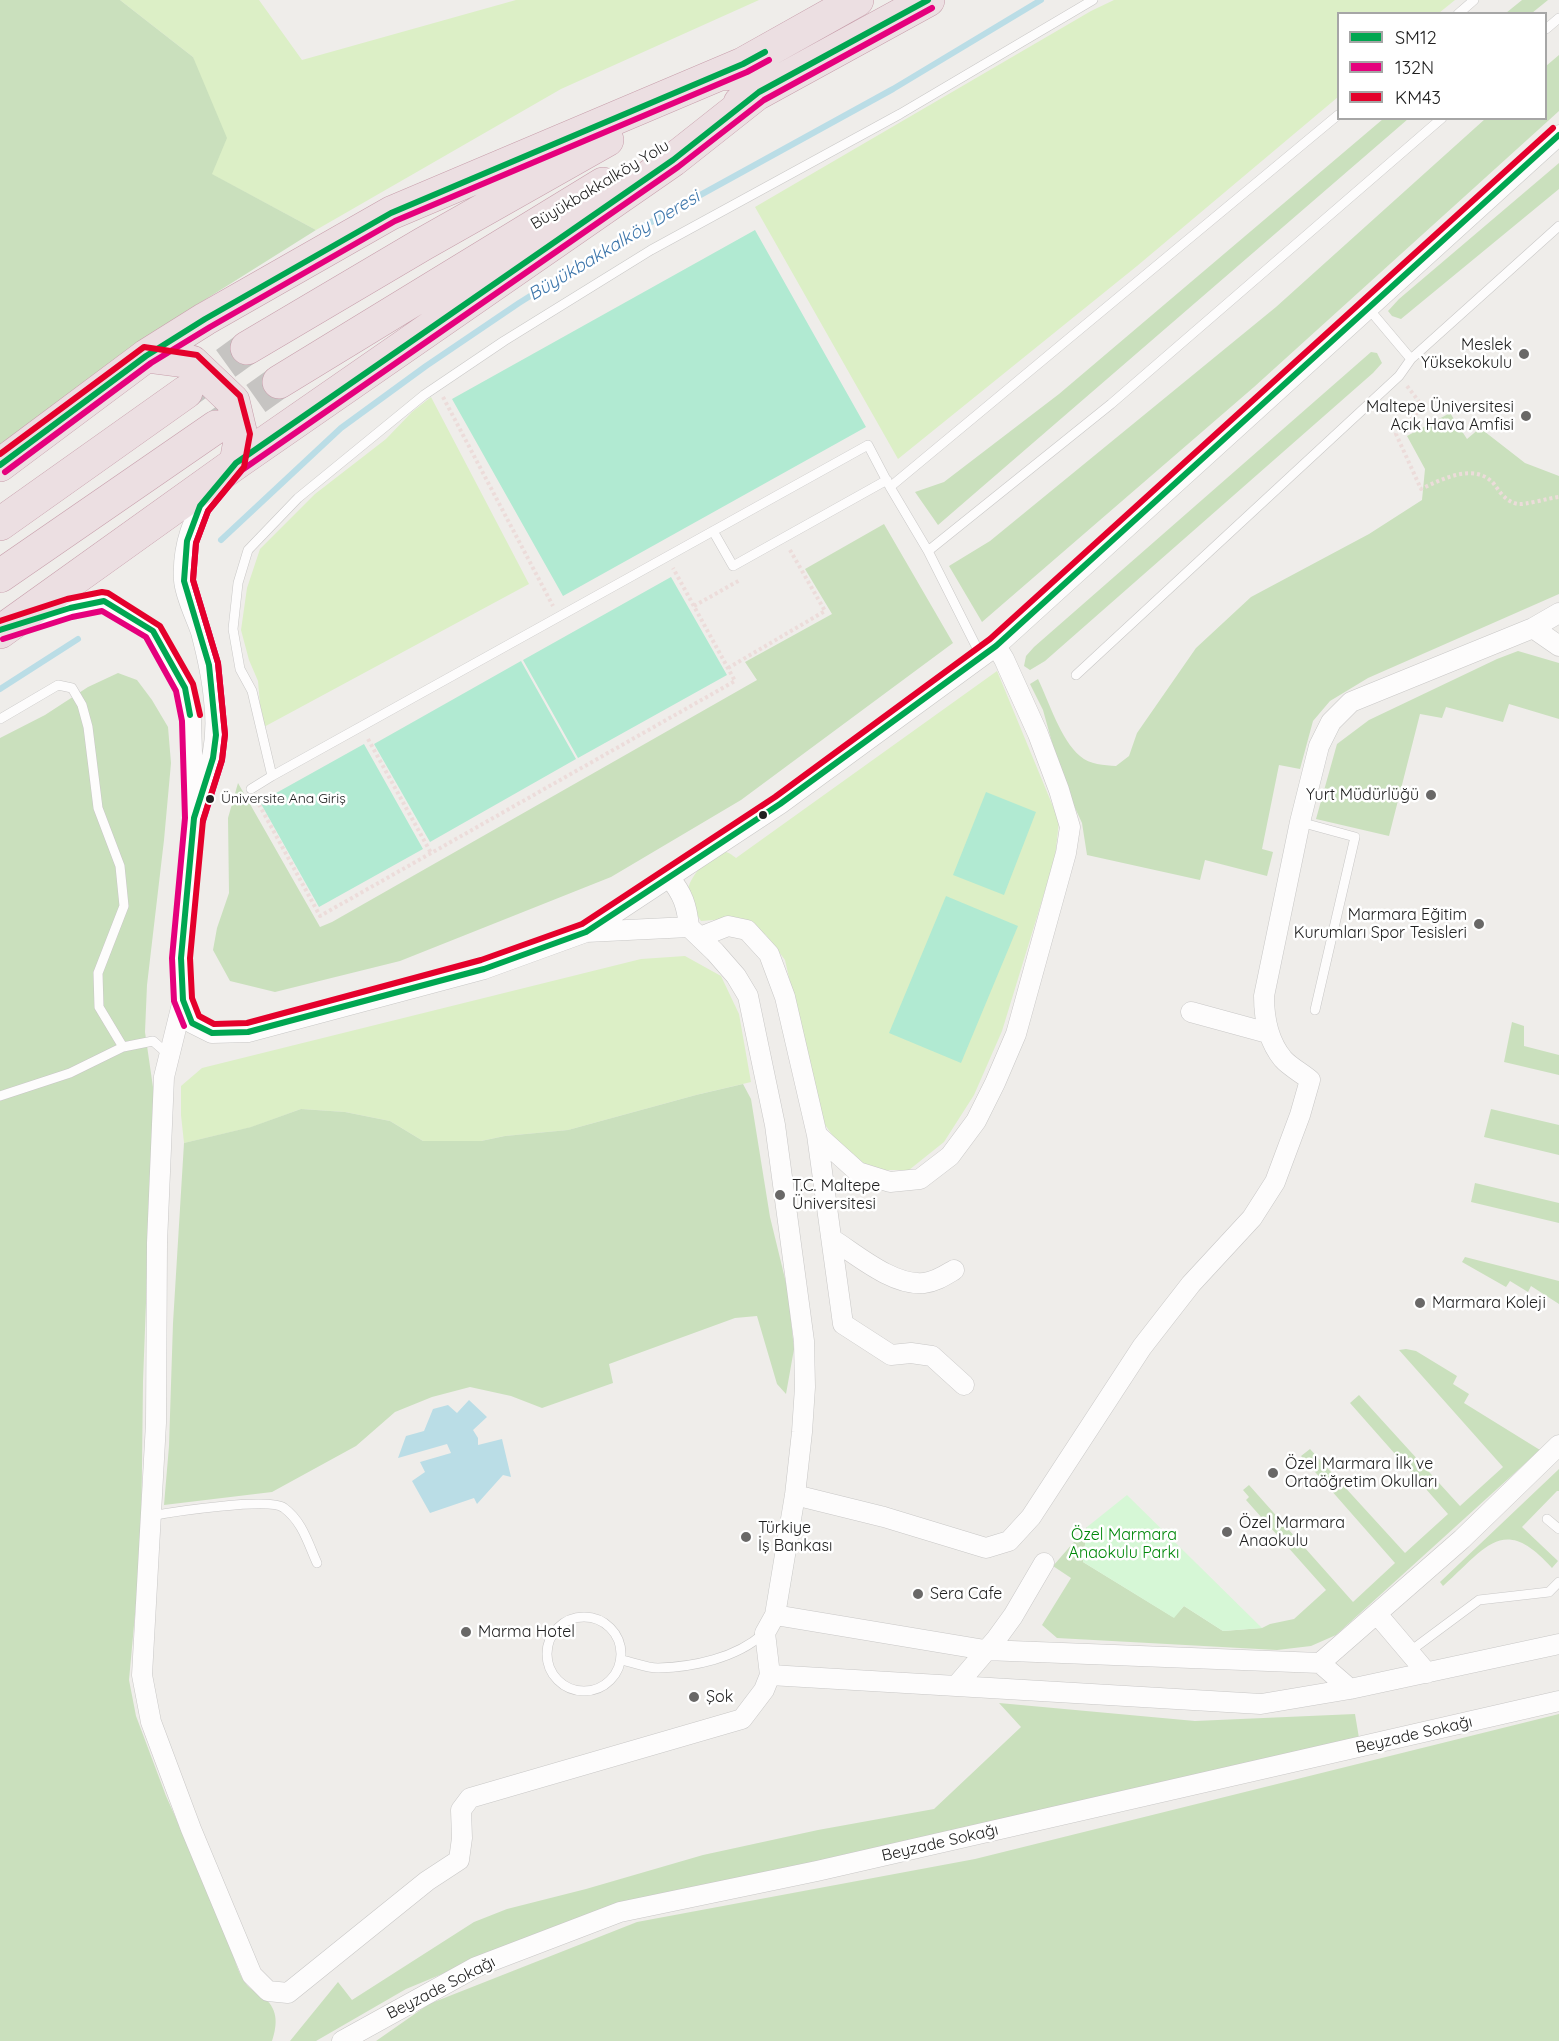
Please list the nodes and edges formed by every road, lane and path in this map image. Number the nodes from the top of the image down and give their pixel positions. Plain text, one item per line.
1 (857, 0) edge
2 (928, 0) edge
3 (1094, 0) edge
4 (1474, 0) edge
5 (1460, 12) edge
6 (1559, 18) edge
7 (1547, 27) edge
8 (751, 78) junction
9 (1337, 115) edge
10 (1440, 120) edge
11 (1559, 135) edge
12 (1559, 226) edge
13 (1368, 308) junction
14 (247, 348) tunnel mouth
15 (146, 356) junction
16 (1412, 359) junction
17 (1399, 376) junction
18 (279, 382) tunnel mouth
19 (438, 386) junction
20 (186, 392) tunnel mouth
21 (216, 427) tunnel mouth
22 (236, 463) junction
23 (0, 465) edge
24 (888, 484) junction
25 (1559, 497) edge
26 (0, 524) edge
27 (713, 531) junction
28 (783, 538) junction
29 (928, 551) junction
30 (667, 557) junction
31 (0, 576) edge
32 (1559, 613) edge
33 (559, 617) junction
34 (1533, 628) junction
35 (2, 630) edge
36 (1559, 646) edge
37 (988, 651) junction
38 (728, 668) junction
39 (1076, 675) dead end
40 (0, 719) edge
41 (361, 727) junction
42 (272, 776) junction
43 (250, 789) joint
44 (194, 818) junction
45 (1300, 822) junction
46 (431, 853) junction
47 (669, 877) junction
48 (586, 932) junction
49 (694, 932) junction
50 (183, 1000) junction
51 (1315, 1010) dead end
52 (1191, 1011) dead end
53 (1268, 1033) junction
54 (123, 1047) junction
55 (169, 1055) junction
56 (0, 1096) edge
57 (817, 1135) junction
58 (832, 1239) junction
59 (954, 1270) dead end
60 (963, 1385) dead end
61 (1559, 1445) edge
62 (795, 1495) junction
63 (151, 1516) junction
64 (1546, 1519) dead end
65 (1559, 1529) edge
66 (317, 1563) dead end
67 (1044, 1563) dead end
68 (1559, 1582) edge
69 (1377, 1614) junction
70 (775, 1615) junction
71 (765, 1633) junction
72 (1559, 1644) edge
73 (985, 1650) junction
74 (1410, 1652) junction
75 (621, 1660) junction
76 (1320, 1663) junction
77 (1427, 1673) junction
78 (770, 1675) junction
79 (956, 1686) junction
80 (1350, 1689) junction
81 (1559, 1701) edge
82 (342, 2041) edge

1 - 8 highway, Büyükbakkalköy Yolu
2 - 8 highway, Büyükbakkalköy Yolu
3 - 19 lane
4 - 5 lane
6 - 7 lane
8 - 14 highway, Büyükbakkalköy Yolu
8 - 15 highway
8 - 18 highway, Büyükbakkalköy Yolu
8 - 22 highway
9 - 24 lane
10 - 29 lane
11 - 13 street
12 - 16 lane
13 - 16 lane
13 - 37 street
15 - 22 highway
15 - 23 highway
16 - 17 lane
17 - 25 path
17 - 39 lane
19 - 33 path
19 - 42 lane
20 - 26 highway
21 - 31 highway
22 - 35 highway
22 - 44 street
24 - 27 lane
24 - 28 lane
24 - 29 lane
27 - 28 lane
27 - 30 lane
28 - 38 path
29 - 37 lane
30 - 33 lane
30 - 38 path
32 - 34 street
33 - 41 lane
34 - 36 street
34 - 45 street
35 - 44 street
37 - 47 street
37 - 57 street
38 - 46 path
40 - 54 lane
41 - 42 lane
41 - 46 path
42 - 43 lane
43 - 46 path
44 - 50 street
45 - 51 lane
45 - 53 street
47 - 48 street
47 - 49 street
48 - 49 street
48 - 50 street
49 - 57 street
49 - 62 street
50 - 55 street
52 - 53 street
53 - 62 street
54 - 55 lane
54 - 56 lane
55 - 63 street
57 - 58 street
58 - 59 street
58 - 60 street
61 - 69 street
62 - 70 street
63 - 66 lane
63 - 78 street
64 - 65 lane
67 - 73 street
68 - 74 lane
69 - 74 street
69 - 76 street
70 - 71 street
70 - 73 street
71 - 75 lane
71 - 78 street
72 - 77 street
73 - 76 street
73 - 79 street
74 - 77 street
75 - 75 lane
76 - 80 street
77 - 80 street
78 - 79 street
79 - 80 street
81 - 82 street, Beyzade Sokağı

